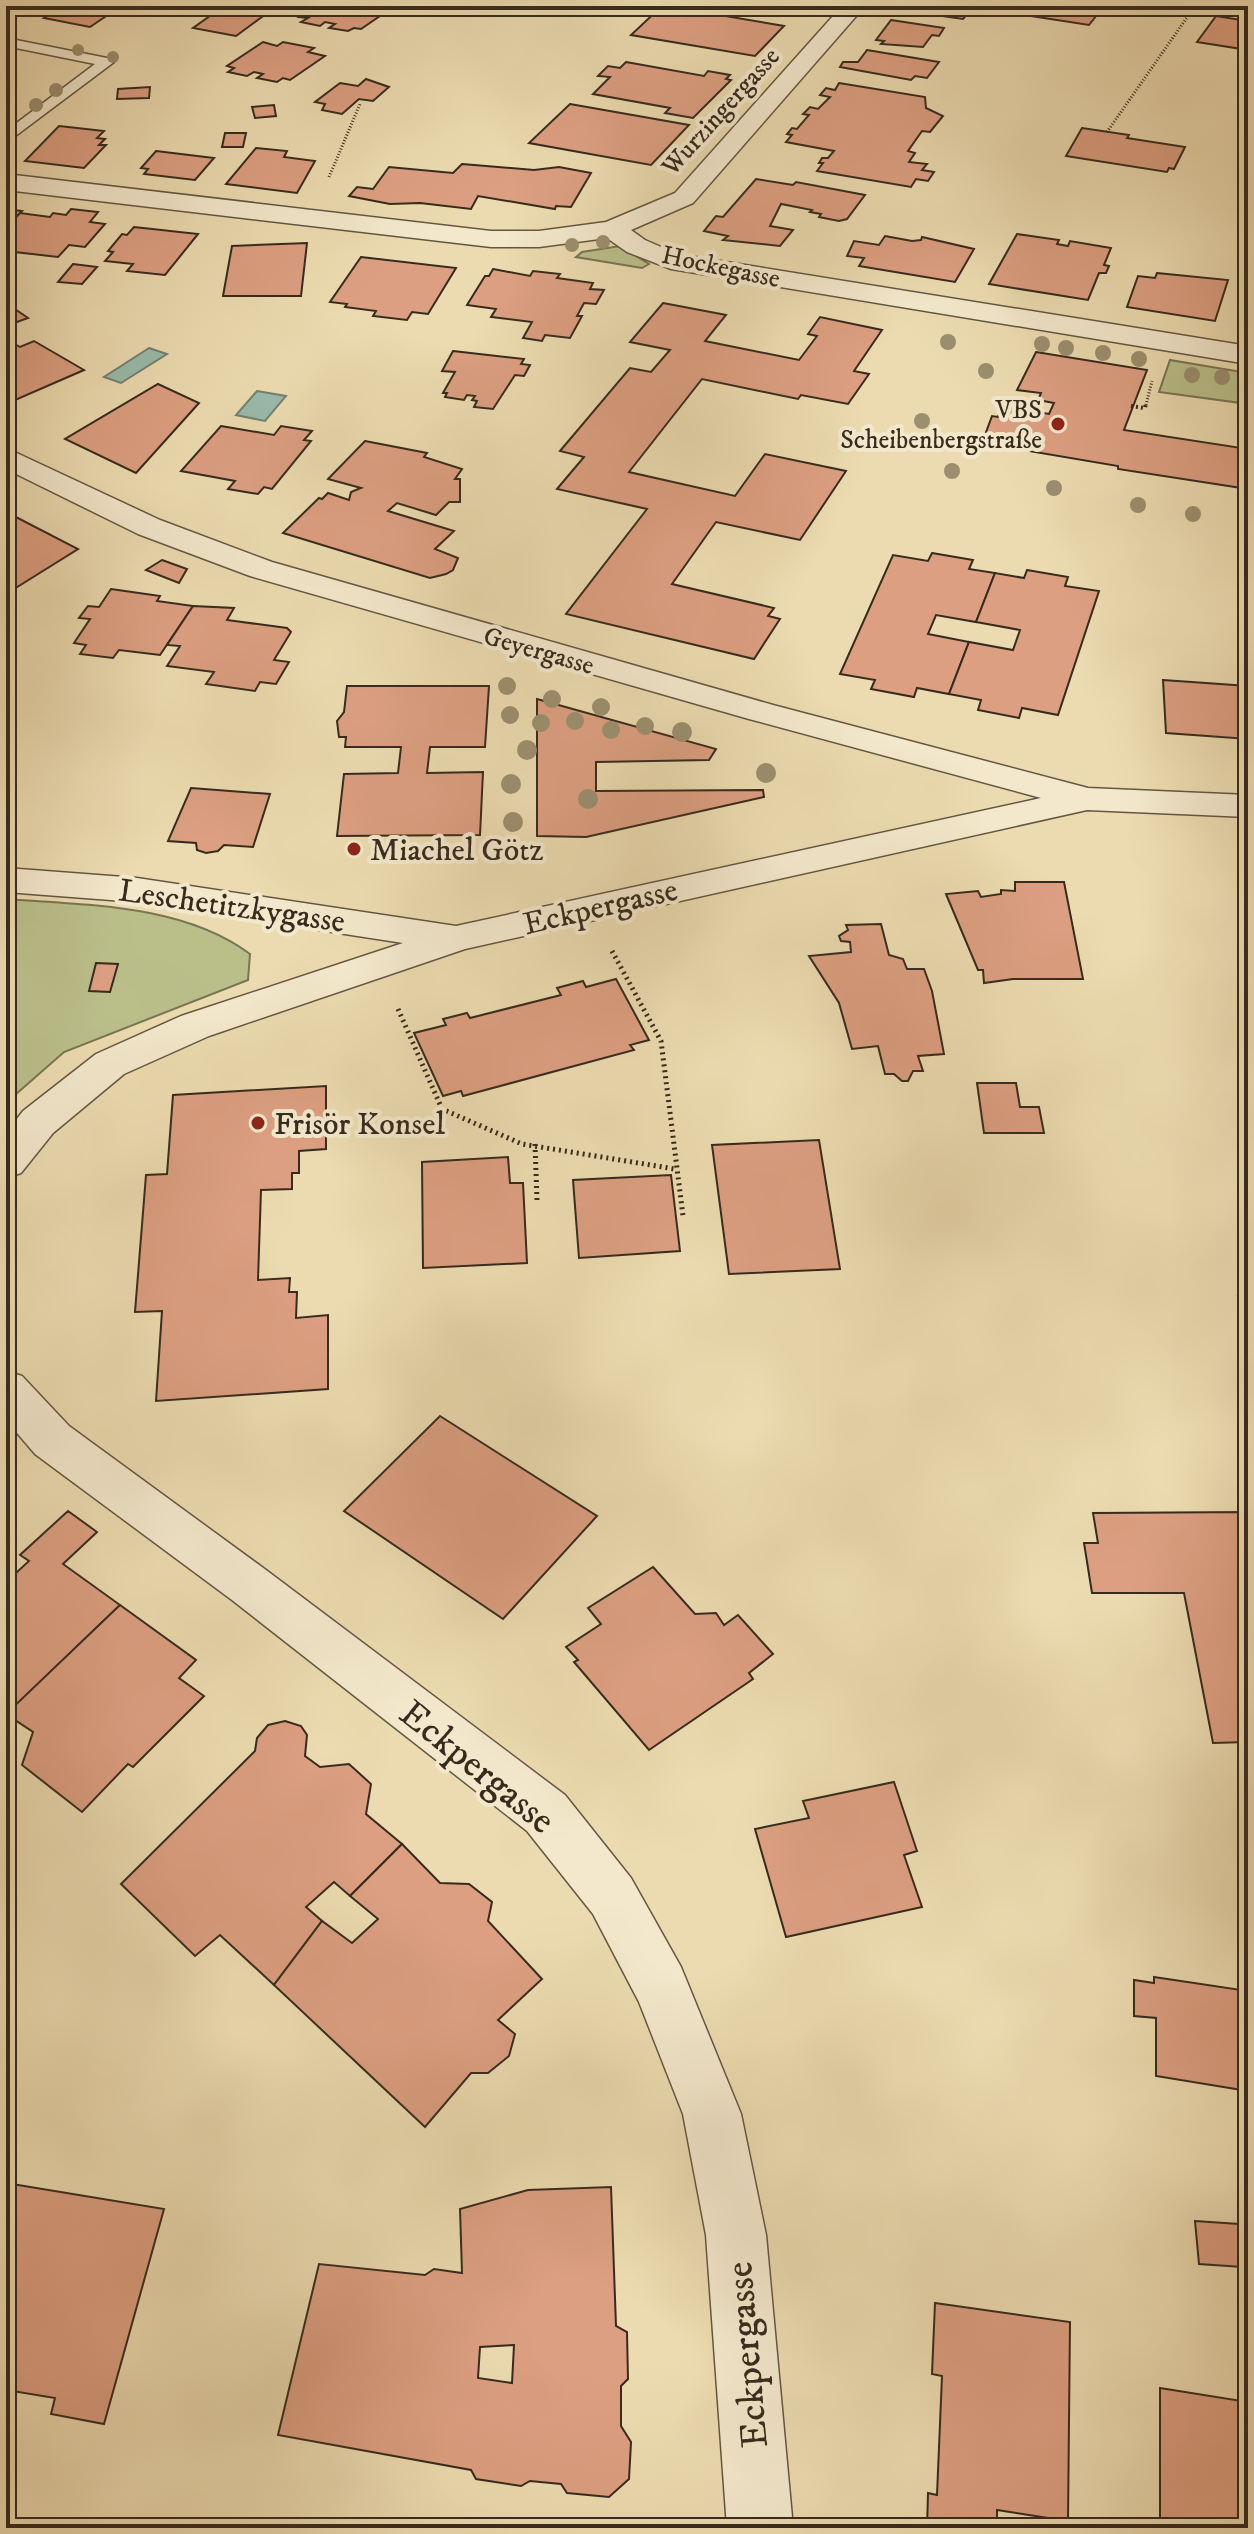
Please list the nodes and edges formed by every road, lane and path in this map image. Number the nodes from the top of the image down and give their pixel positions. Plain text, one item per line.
1 (854, 6) edge
2 (1195, 6) edge
3 (6, 42) edge
4 (360, 104) dead end
5 (1107, 132) dead end
6 (6, 138) edge
7 (6, 182) edge
8 (318, 220) junction
9 (612, 229) junction
10 (1248, 355) edge
11 (1153, 379) dead end
12 (1131, 406) dead end
13 (6, 457) edge
14 (1087, 799) junction
15 (1248, 806) edge
16 (6, 880) edge
17 (588, 908) junction
18 (458, 938) junction
19 (379, 964) junction
20 (535, 1144) junction
21 (6, 1162) edge
22 (675, 1169) junction
23 (537, 1200) dead end
24 (683, 1216) dead end
25 (6, 1389) edge
26 (760, 2528) edge

1 - 9 street, Wurzingergasse
2 - 5 path
3 - 6 lane
4 - 8 path
7 - 8 street
8 - 9 street
9 - 10 street, Hockegasse
11 - 12 path
13 - 14 street, Geyergasse
14 - 15 street, Eckpergasse
14 - 17 street, Eckpergasse
16 - 18 street, Leschetitzkygasse
17 - 18 street, Eckpergasse
17 - 22 path
18 - 19 street, Eckpergasse
19 - 20 path
19 - 21 street, Eckpergasse
20 - 22 path
20 - 23 path
22 - 24 path
25 - 26 street, Eckpergasse

